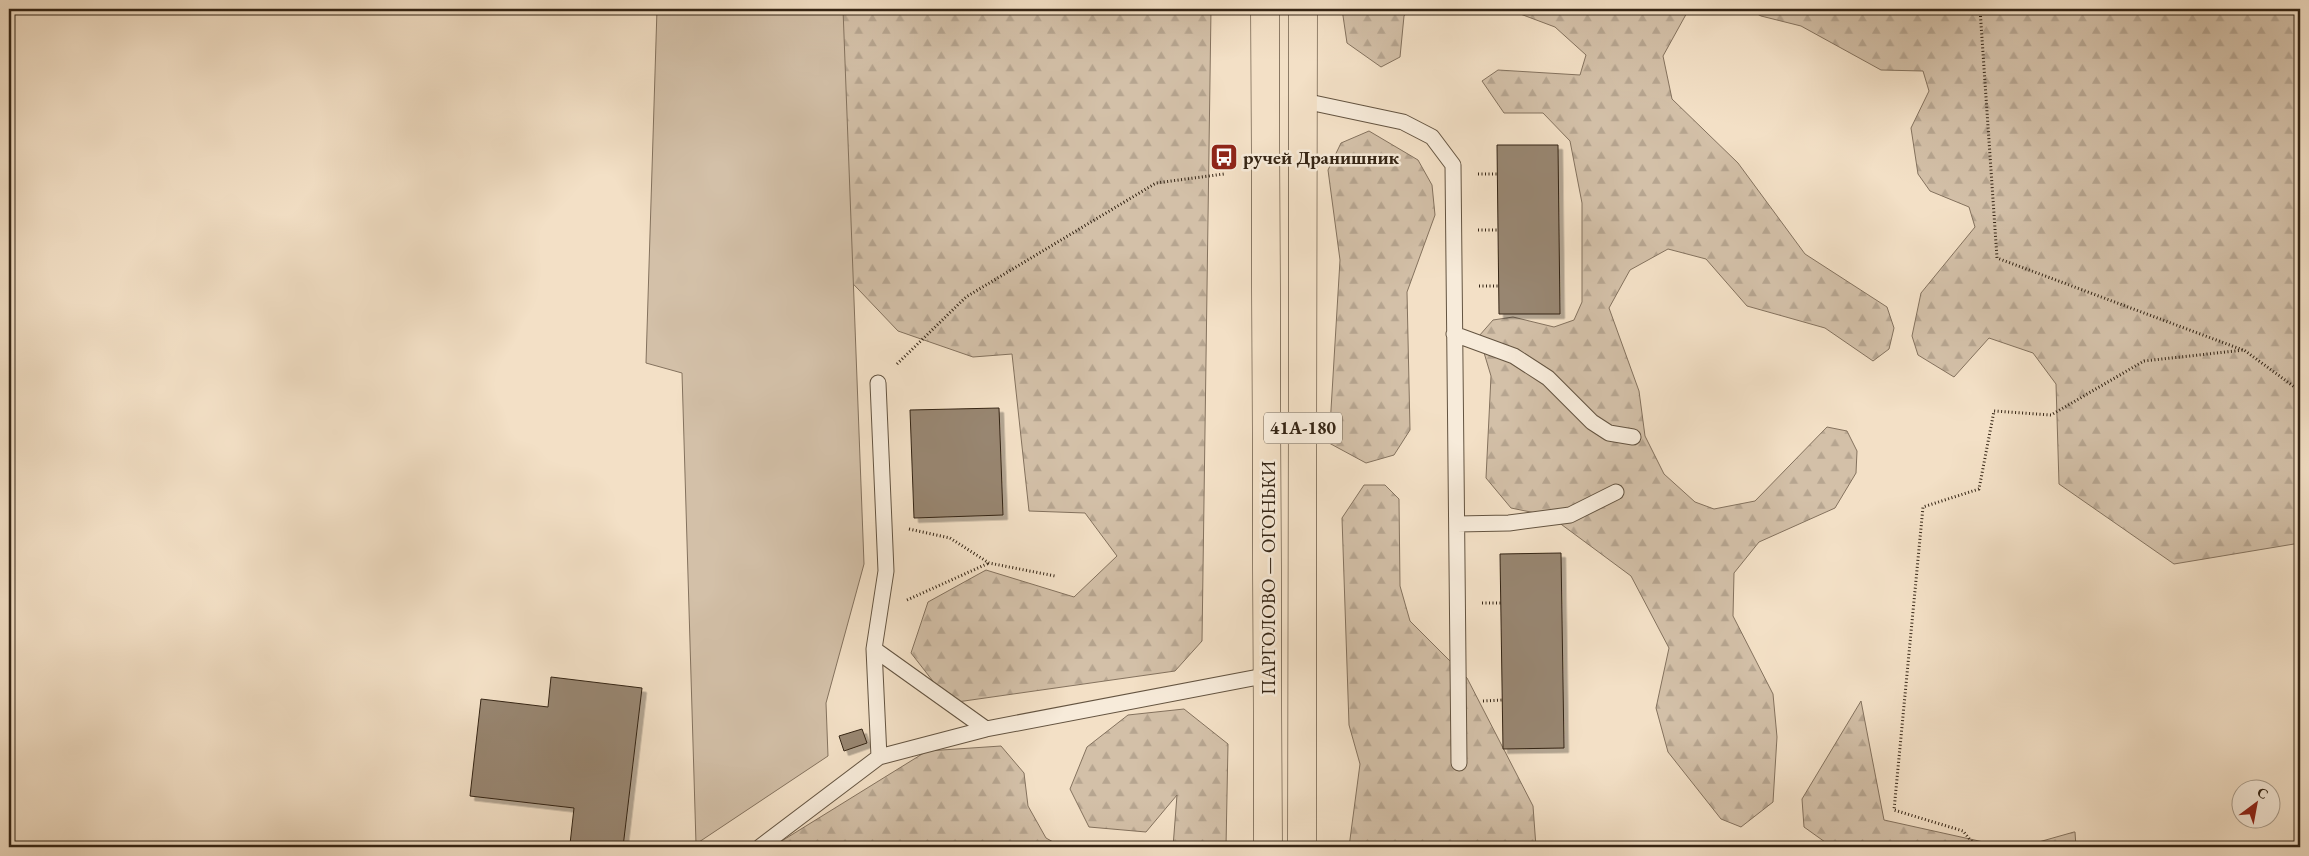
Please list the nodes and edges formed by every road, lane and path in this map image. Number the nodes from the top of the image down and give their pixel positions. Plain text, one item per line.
1 (1265, 9) edge
2 (1303, 9) edge
3 (1980, 9) edge
4 (1304, 101) junction
5 (1224, 174) dead end
6 (1454, 334) junction
7 (2244, 350) junction
8 (878, 383) joint
9 (2300, 391) edge
10 (1633, 438) dead end
11 (1616, 492) dead end
12 (884, 524) junction
13 (1457, 524) junction
14 (989, 563) junction
15 (1055, 576) dead end
16 (880, 613) junction
17 (874, 649) junction
18 (1269, 675) junction
19 (986, 729) junction
20 (879, 757) junction
21 (1459, 763) dead end
22 (760, 847) edge
23 (1268, 847) edge
24 (1302, 847) edge
25 (1976, 847) edge

1 - 18 main road, ПАРГОЛОВО — ОГОНЬКИ / 41А-180
2 - 4 main road, ПАРГОЛОВО — ОГОНЬКИ / 41А-180
3 - 7 path
4 - 6 lane
4 - 24 main road, ПАРГОЛОВО — ОГОНЬКИ / 41А-180
5 - 8 path
6 - 10 lane
6 - 13 lane
7 - 9 path
7 - 25 path
8 - 12 lane
11 - 13 lane
12 - 14 path
12 - 16 lane
13 - 21 lane
14 - 15 path
14 - 16 path
16 - 17 lane
17 - 19 lane
17 - 20 lane
18 - 19 lane
18 - 23 main road, ПАРГОЛОВО — ОГОНЬКИ / 41А-180
19 - 20 lane
20 - 22 lane

